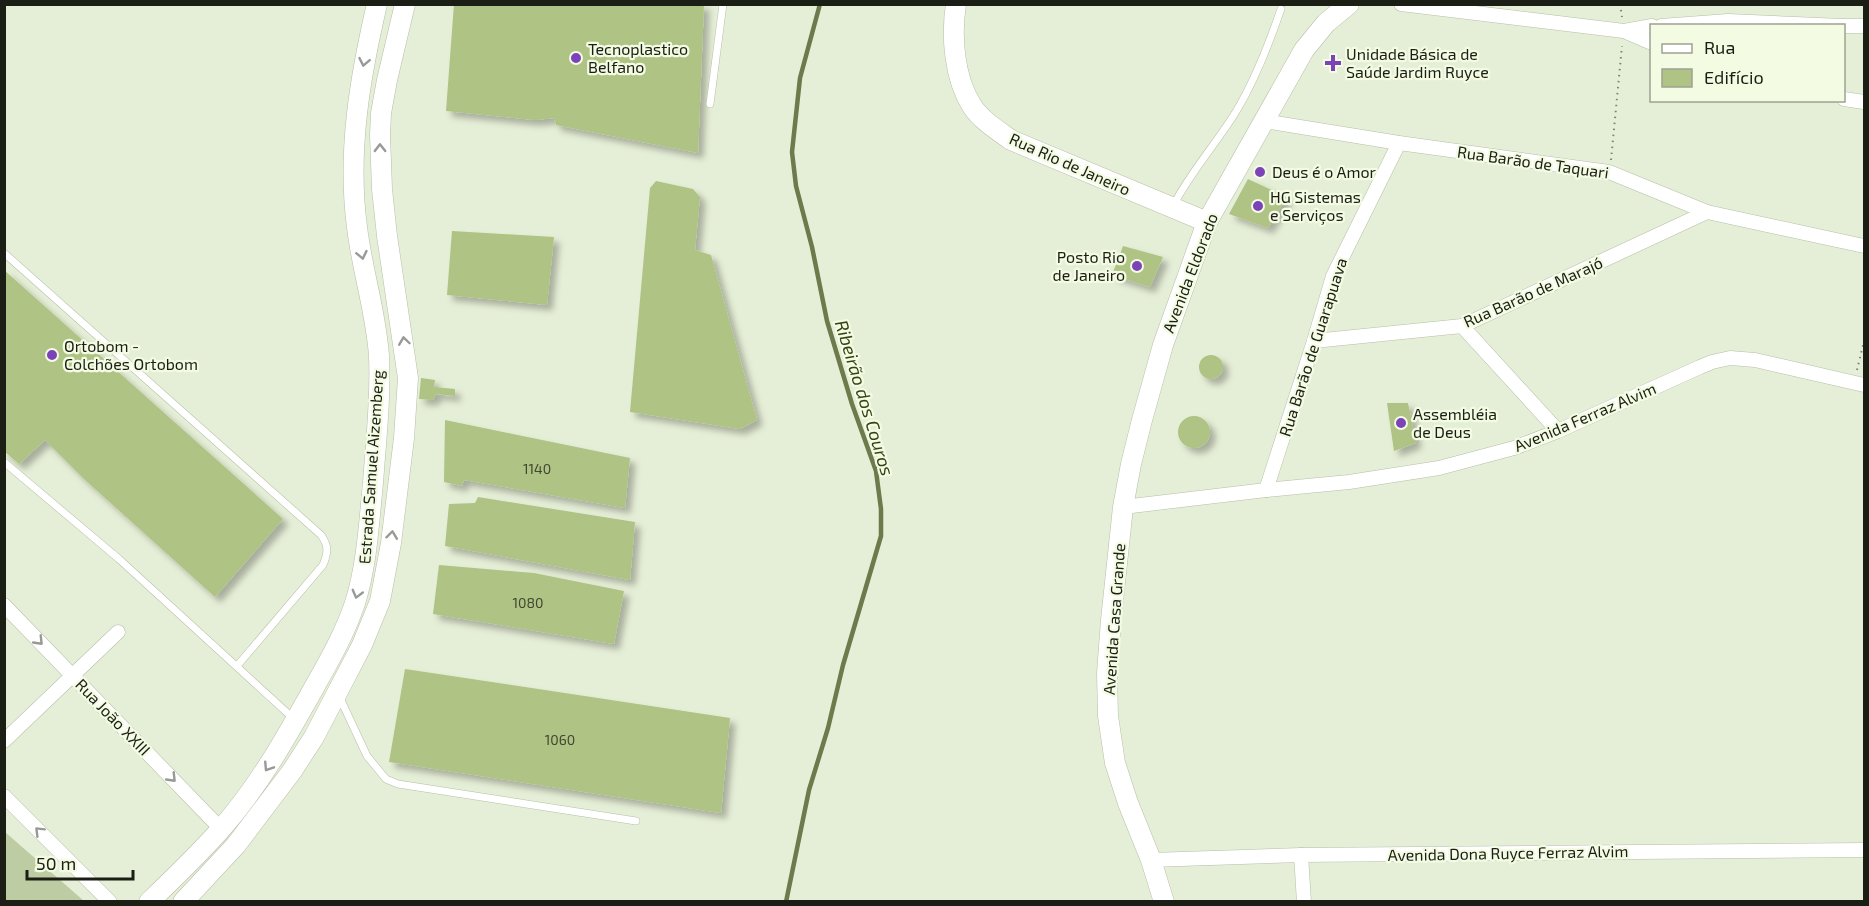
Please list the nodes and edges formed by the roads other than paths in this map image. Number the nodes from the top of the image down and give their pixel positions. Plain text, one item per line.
1 (377, 4) edge
2 (405, 4) edge
3 (723, 4) edge
4 (956, 4) edge
5 (1349, 4) edge
6 (1401, 4) edge
7 (1281, 9) dead end
8 (1688, 24) edge
9 (1797, 24) edge
10 (1650, 26) edge
11 (1845, 26) edge
12 (1864, 28) edge
13 (1624, 31) junction
14 (1650, 42) edge
15 (1845, 99) edge
16 (1864, 102) edge
17 (710, 104) dead end
18 (1264, 121) junction
19 (1399, 143) junction
20 (1172, 208) junction
21 (1707, 212) junction
22 (1207, 222) junction
23 (1864, 246) edge
24 (4, 253) edge
25 (1462, 326) junction
26 (1314, 341) junction
27 (1859, 383) edge
28 (1558, 431) junction
29 (4, 462) edge
30 (1266, 490) junction
31 (1123, 507) junction
32 (4, 605) edge
33 (118, 632) dead end
34 (237, 666) junction
35 (73, 676) junction
36 (338, 693) junction
37 (296, 721) junction
38 (4, 741) edge
39 (4, 796) edge
40 (636, 821) dead end
41 (221, 829) junction
42 (1864, 850) edge
43 (1301, 855) junction
44 (1151, 860) junction
45 (110, 902) edge
46 (149, 902) edge
47 (183, 902) edge
48 (1164, 902) edge
49 (1304, 902) edge

1 -> 37 main road, Estrada Samuel Aizemberg
36 -> 2 main road, Estrada Samuel Aizemberg
3 - 17 lane
4 - 20 main road, Rua Rio de Janeiro
5 - 18 main road, Avenida Eldorado
6 - 13 street
7 - 20 lane
8 - 9 street
10 - 13 street
11 - 12 street
13 - 14 street
15 - 16 street
18 - 19 street, Rua Barão de Taquari
18 - 22 main road, Avenida Eldorado
19 - 21 street, Rua Barão de Taquari
19 - 26 street, Rua Barão de Guarapuava
20 - 22 main road, Rua Rio de Janeiro
21 - 23 street, Rua Barão de Taquari
21 - 25 street, Rua Barão de Marajó
22 - 31 main road, Avenida Eldorado
24 - 34 lane
25 - 26 street, Rua Barão de Marajó
25 - 28 street
26 - 30 street, Rua Barão de Guarapuava
27 - 28 street, Avenida Ferraz Alvim
28 - 30 street, Avenida Ferraz Alvim
29 - 34 lane
30 - 31 street, Avenida Ferraz Alvim
31 - 44 main road, Avenida Casa Grande
32 -> 35 street, Rua João XXIII
33 - 35 street
34 - 37 lane
35 - 38 street
35 -> 41 street, Rua João XXIII
36 - 40 lane
36 - 47 main road, Estrada Samuel Aizemberg
37 -> 41 main road, Estrada Samuel Aizemberg
45 -> 39 street
41 - 46 main road, Estrada Samuel Aizemberg
42 - 43 street, Avenida Dona Ruyce Ferraz Alvim
43 - 44 street, Avenida Dona Ruyce Ferraz Alvim
43 - 49 street
44 - 48 main road, Avenida Casa Grande

